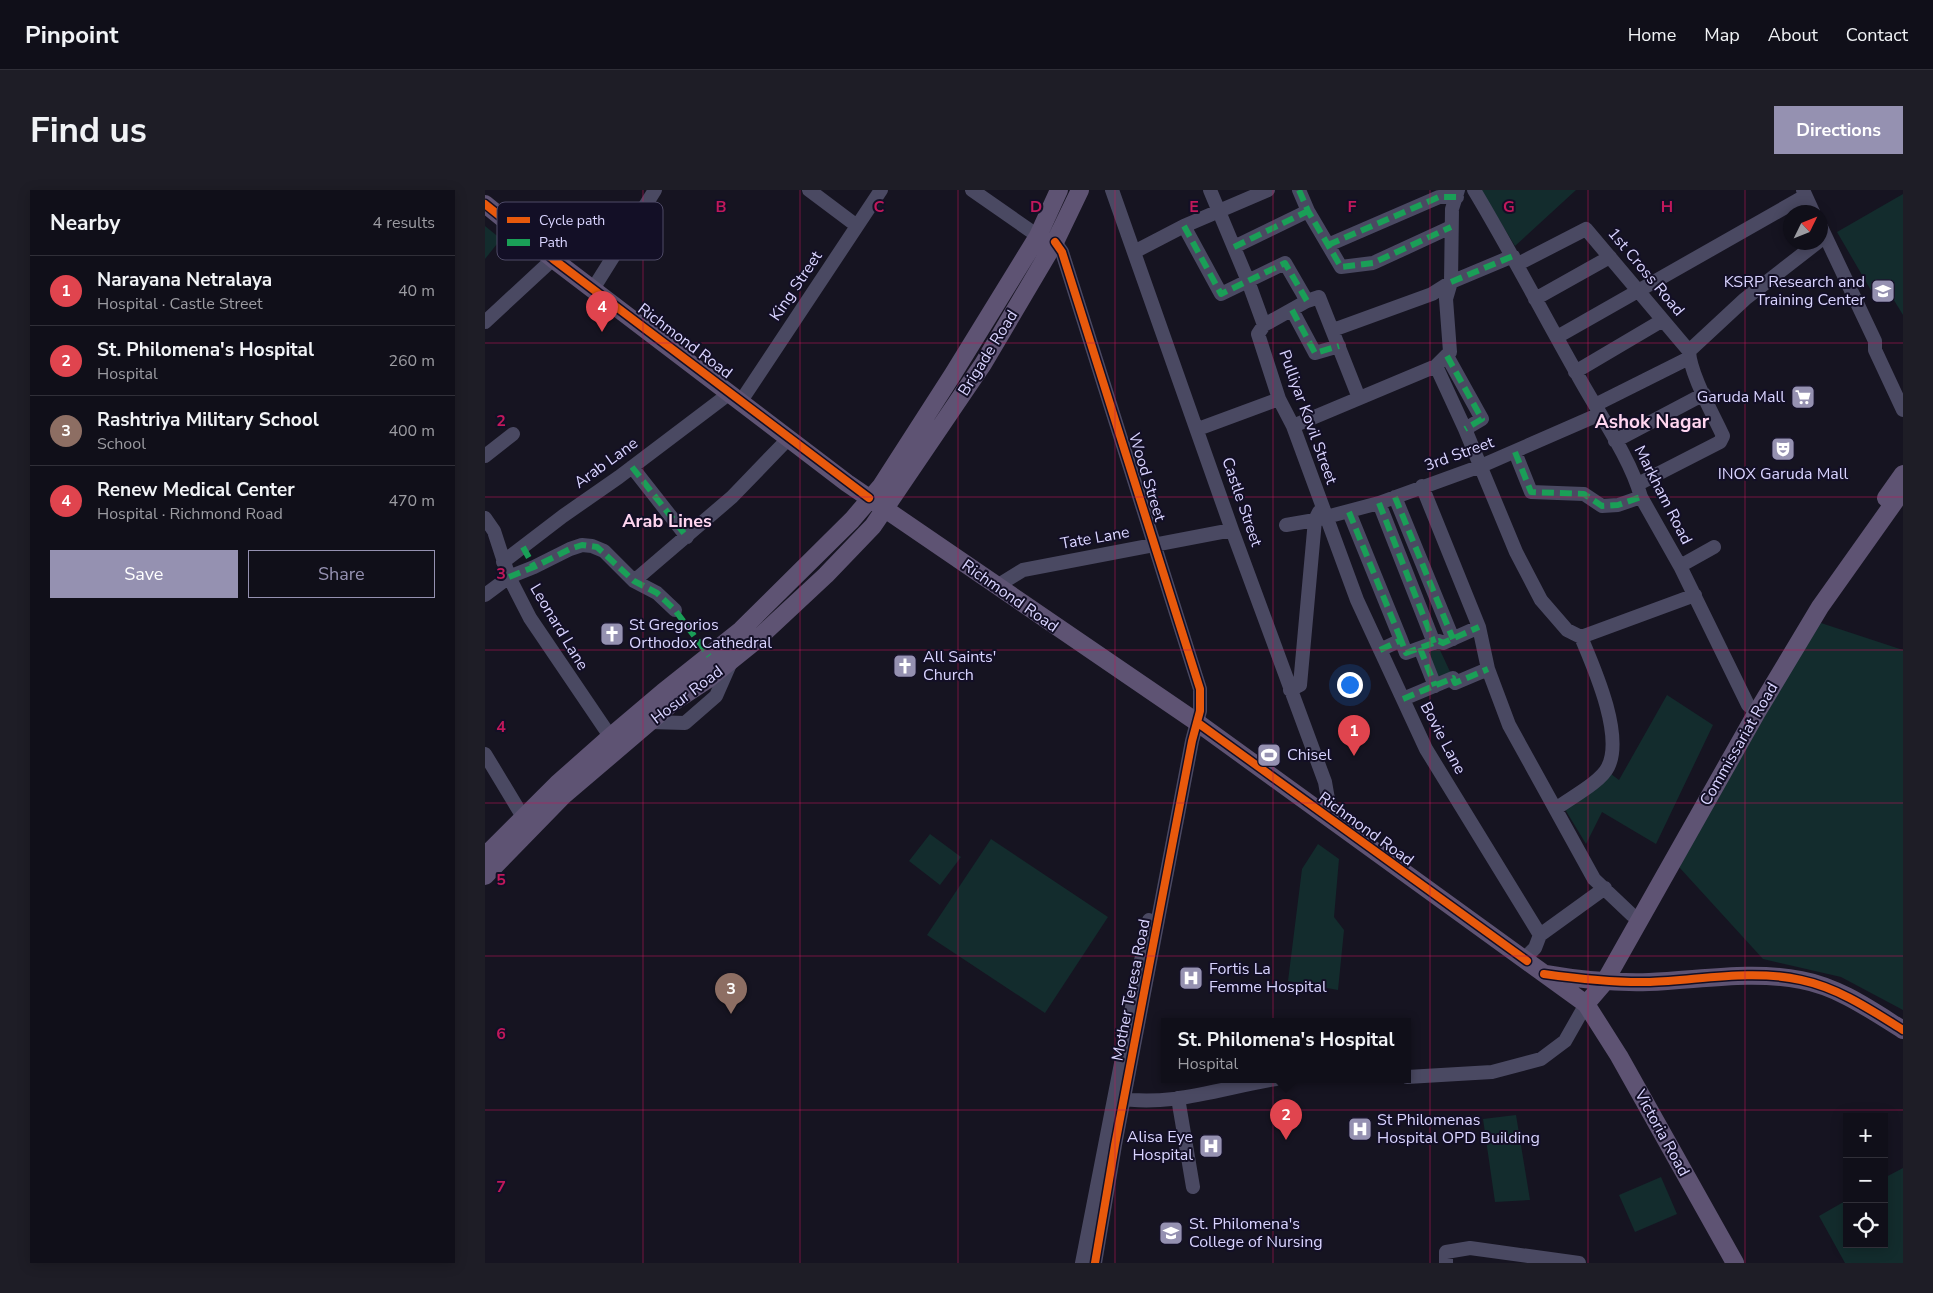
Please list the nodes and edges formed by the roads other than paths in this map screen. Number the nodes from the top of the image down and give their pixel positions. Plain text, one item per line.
1 (655, 190) edge
2 (809, 190) edge
3 (881, 190) edge
4 (972, 190) edge
5 (1059, 190) edge
6 (1080, 190) edge
7 (1210, 190) edge
8 (1268, 190) edge
9 (1299, 190) edge
10 (1474, 190) edge
11 (1111, 192) edge
12 (1804, 193) edge
13 (1457, 194) edge
14 (647, 202) edge
15 (485, 204) edge
16 (1810, 205) edge
17 (1219, 211) junction
18 (1308, 211) junction
19 (497, 214) edge
20 (857, 226) junction
21 (1184, 226) junction
22 (1451, 227) junction
23 (1047, 239) junction
24 (1328, 245) junction
25 (1234, 247) junction
26 (1805, 250) edge
27 (1828, 250) edge
28 (1134, 252) junction
29 (1610, 257) junction
30 (552, 260) edge
31 (554, 260) edge
32 (611, 260) edge
33 (1516, 260) junction
34 (1248, 282) junction
35 (1451, 282) junction
36 (1642, 287) junction
37 (593, 289) junction
38 (1535, 299) junction
39 (1307, 301) junction
40 (1292, 310) junction
41 (1663, 320) junction
42 (485, 322) edge
43 (1263, 325) junction
44 (1333, 330) junction
45 (1557, 337) junction
46 (1875, 342) junction
47 (1339, 346) junction
48 (1689, 355) junction
49 (1447, 356) junction
50 (1436, 366) junction
51 (1575, 372) junction
52 (1903, 389) edge
53 (1704, 394) junction
54 (735, 397) junction
55 (1359, 398) junction
56 (1279, 399) junction
57 (1598, 409) junction
58 (1903, 410) edge
59 (1293, 426) junction
60 (1197, 428) junction
61 (1465, 429) junction
62 (513, 434) dead end
63 (789, 438) junction
64 (1615, 440) junction
65 (1515, 452) junction
66 (485, 456) edge
67 (1481, 466) junction
68 (632, 467) junction
69 (847, 483) junction
70 (1901, 485) edge
71 (1422, 486) junction
72 (1639, 490) junction
73 (1395, 497) junction
74 (869, 498) junction
75 (1379, 503) junction
76 (885, 510) junction
77 (1349, 512) junction
78 (485, 518) edge
79 (1321, 519) junction
80 (1286, 525) dead end
81 (846, 527) junction
82 (1232, 530) junction
83 (687, 537) junction
84 (1154, 546) junction
85 (523, 547) junction
86 (1714, 547) dead end
87 (503, 562) junction
88 (1680, 566) junction
89 (534, 567) junction
90 (509, 576) junction
91 (634, 581) junction
92 (997, 586) junction
93 (485, 595) edge
94 (1695, 595) junction
95 (675, 610) dead end
96 (1479, 626) junction
97 (1581, 637) junction
98 (1453, 639) junction
99 (1401, 640) junction
100 (1434, 643) junction
101 (1420, 648) junction
102 (1380, 650) junction
103 (1488, 669) junction
104 (1435, 686) junction
105 (1290, 690) junction
106 (1403, 699) junction
107 (1753, 708) junction
108 (1194, 721) junction
109 (614, 743) junction
110 (485, 754) edge
111 (1557, 808) junction
112 (523, 817) junction
113 (1332, 822) junction
114 (485, 856) edge
115 (485, 876) edge
116 (1605, 888) junction
117 (1632, 915) junction
118 (1540, 935) junction
119 (1524, 959) junction
120 (1544, 974) junction
121 (1598, 982) junction
122 (1586, 1004) junction
123 (1903, 1030) edge
124 (1411, 1077) edge
125 (1255, 1083) edge
126 (1119, 1098) junction
127 (1178, 1098) junction
128 (1193, 1187) dead end
129 (1082, 1263) edge
130 (1095, 1263) edge
131 (1446, 1263) edge
132 (1579, 1263) edge
133 (1735, 1263) edge

1 - 14 street
2 - 20 street
3 - 20 street, King Street
4 - 23 street
5 - 23 main road, Brigade Road
6 - 23 main road, Brigade Road
7 - 17 street, Pulliyar Kovil Street
8 - 17 street
9 - 18 street
10 - 33 street, Markham Road
11 - 28 street, Castle Street
12 - 16 street
12 - 36 street, 1st Cross Road
13 - 22 street
13 - 24 street
15 - 19 main road, Richmond Road
17 - 21 street
17 - 25 street, Pulliyar Kovil Street
18 - 24 street
18 - 25 street
20 - 54 street, King Street
21 - 28 street
21 - 34 street
22 - 24 street
22 - 35 street
23 - 74 main road, Brigade Road
23 - 76 main road, Brigade Road
23 - 84 street, Wood Street
25 - 34 street, Pulliyar Kovil Street
26 - 48 street, 3rd Street
27 - 46 street
28 - 60 street, Castle Street
29 - 33 street, 1st Cross Road
29 - 36 street, 1st Cross Road
29 - 38 street
30 - 42 street
31 - 37 main road, Richmond Road
32 - 37 street
33 - 35 street
33 - 38 street, Markham Road
34 - 39 street
34 - 43 street, Pulliyar Kovil Street
35 - 44 street
35 - 49 street
36 - 41 street, 1st Cross Road
36 - 45 street
37 - 54 main road, Richmond Road
38 - 45 street, Markham Road
39 - 40 street
39 - 44 street
40 - 43 street
40 - 47 street
41 - 48 street, 1st Cross Road
41 - 51 street
43 - 56 street, Pulliyar Kovil Street
44 - 47 street
45 - 51 street, Markham Road
46 - 52 street
46 - 58 street
47 - 55 street
48 - 53 street, 1st Cross Road
48 - 57 street, 3rd Street
49 - 50 street
49 - 61 street
50 - 55 street
50 - 61 street
51 - 57 street, Markham Road
53 - 64 street
53 - 72 street, 1st Cross Road
54 - 63 main road, Richmond Road
54 - 68 street, Arab Lane
55 - 59 street
56 - 59 street, Pulliyar Kovil Street
56 - 60 street
57 - 64 street, Markham Road
57 - 65 street, 3rd Street
59 - 79 street, Pulliyar Kovil Street
60 - 82 street, Castle Street
61 - 67 street
62 - 66 street
63 - 69 main road, Richmond Road
63 - 83 street
64 - 72 street, Markham Road
65 - 67 street, 3rd Street
65 - 72 street
67 - 71 street, 3rd Street
67 - 97 street
68 - 83 street
68 - 85 street, Arab Lane
69 - 74 main road, Richmond Road
69 - 81 main road
70 - 107 main road, Commissariat Road
71 - 73 street, 3rd Street
71 - 96 street
72 - 88 street, Markham Road
73 - 75 street, 3rd Street
73 - 98 street
74 - 76 main road, Richmond Road
74 - 81 main road, Hosur Road
75 - 77 street, 3rd Street
75 - 100 street
76 - 92 main road, Richmond Road
76 - 109 main road, Hosur Road
77 - 79 street, 3rd Street
77 - 99 street
78 - 87 street, Leonard Lane
79 - 80 street, 3rd Street
79 - 102 street, Bovie Lane
79 - 105 street
81 - 109 main road, Hosur Road
82 - 84 street, Tate Lane
82 - 105 street, Castle Street
83 - 91 street
84 - 92 street, Tate Lane
84 - 108 street, Wood Street
85 - 87 street, Arab Lane
85 - 89 street
86 - 88 street
87 - 90 street, Leonard Lane
88 - 94 street, Markham Road
89 - 90 street
89 - 91 street
90 - 93 street
90 - 109 street, Leonard Lane
91 - 95 street
92 - 108 main road, Richmond Road
94 - 97 street
94 - 107 street, Markham Road
96 - 98 street
96 - 103 street
97 - 111 street
98 - 100 street
99 - 101 street
99 - 102 street
100 - 101 street
101 - 104 street
102 - 106 street, Bovie Lane
103 - 104 street
103 - 111 street
104 - 106 street
105 - 113 street, Castle Street
106 - 118 street, Bovie Lane
107 - 117 main road, Commissariat Road
107 - 121 main road, Commissariat Road
108 - 113 main road, Richmond Road
108 - 126 street, Mother Teresa Road
109 - 112 main road, Hosur Road
109 - 115 main road, Hosur Road
110 - 112 street
111 - 116 street
112 - 114 main road, Hosur Road
113 - 119 main road, Richmond Road
116 - 117 street
116 - 118 street
117 - 121 main road, Commissariat Road
118 - 119 street
119 - 120 main road, Richmond Road
120 - 121 main road, Richmond Road
120 - 122 main road, Richmond Road
121 - 122 main road, Commissariat Road
121 - 123 main road, Richmond Road
122 - 124 street
122 - 133 main road, Victoria Road
125 - 127 street
126 - 127 street
126 - 129 street, Mother Teresa Road
126 - 130 street, Mother Teresa Road
127 - 128 street
131 - 132 street

